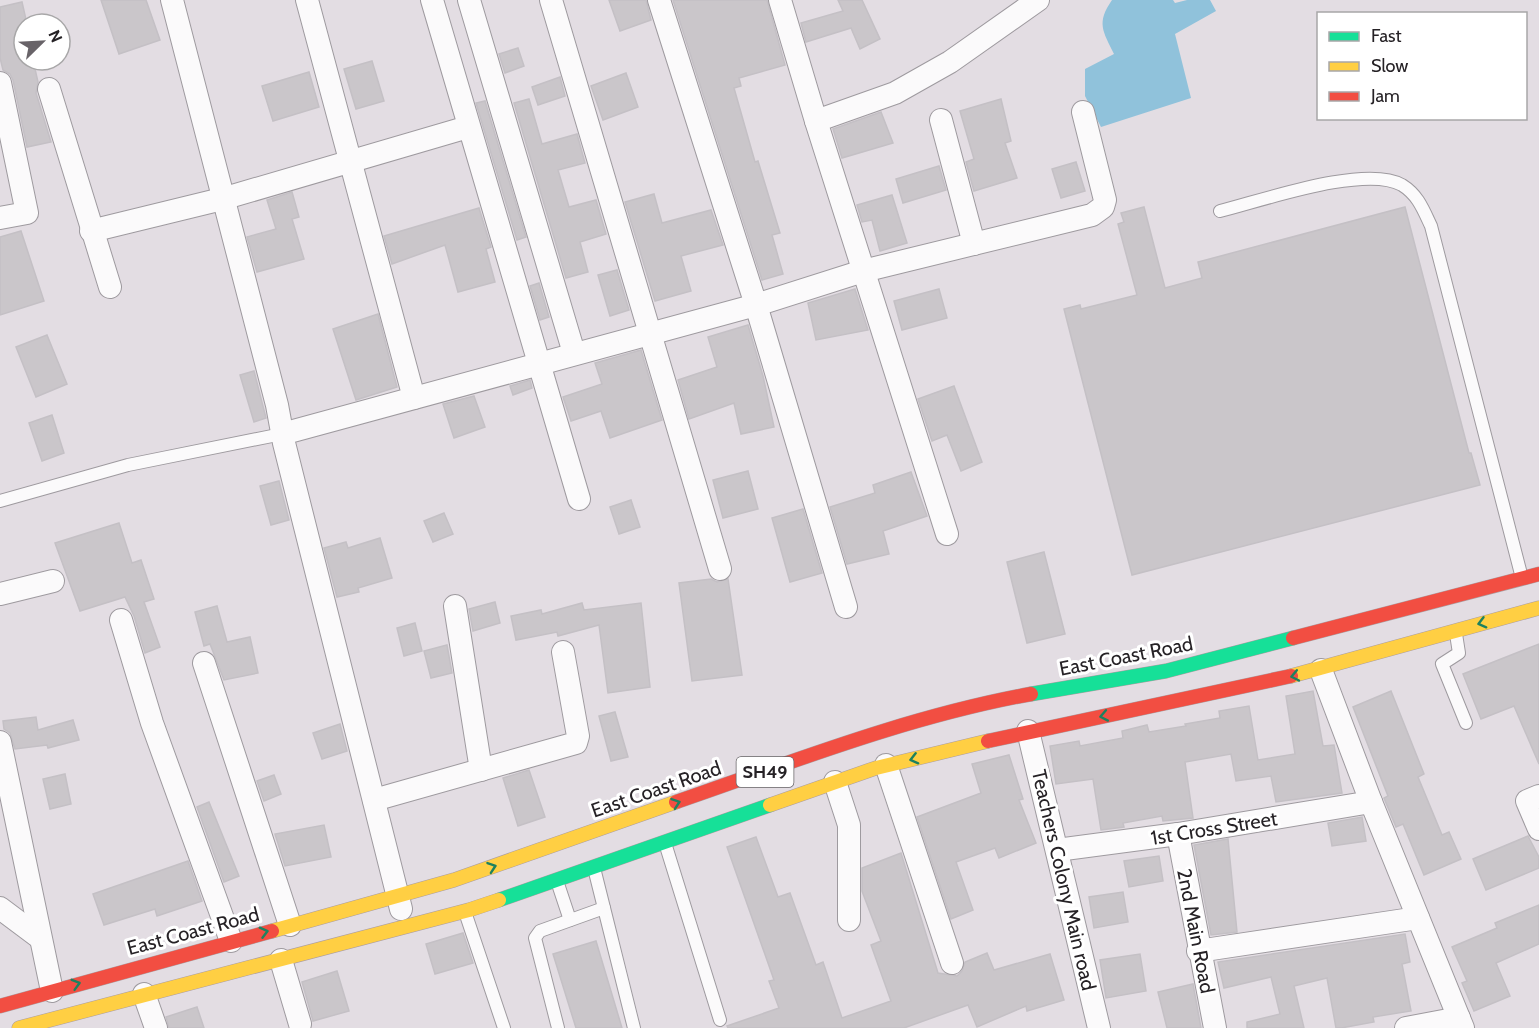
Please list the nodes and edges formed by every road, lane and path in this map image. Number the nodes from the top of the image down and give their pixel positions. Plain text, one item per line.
1 (172, 0) edge
2 (307, 0) edge
3 (432, 0) edge
4 (469, 0) edge
5 (551, 0) edge
6 (659, 0) edge
7 (780, 0) edge
8 (1038, 0) edge
9 (0, 83) edge
10 (49, 88) dead end
11 (1083, 112) dead end
12 (941, 120) dead end
13 (816, 121) junction
14 (468, 127) junction
15 (350, 160) junction
16 (222, 199) junction
17 (1220, 212) dead end
18 (0, 218) edge
19 (91, 231) junction
20 (974, 244) junction
21 (863, 271) junction
22 (110, 287) dead end
23 (756, 305) junction
24 (651, 333) junction
25 (574, 353) junction
26 (538, 363) junction
27 (414, 398) junction
28 (282, 434) junction
29 (579, 499) dead end
30 (0, 501) edge
31 (947, 534) dead end
32 (720, 569) dead end
33 (1539, 574) edge
34 (1522, 578) junction
35 (53, 581) dead end
36 (0, 594) edge
37 (455, 606) dead end
38 (846, 607) dead end
39 (1539, 608) edge
40 (121, 620) dead end
41 (1456, 630) junction
42 (563, 652) dead end
43 (204, 663) dead end
44 (1321, 670) junction
45 (1466, 723) dead end
46 (1028, 731) junction
47 (0, 742) edge
48 (886, 765) junction
49 (482, 770) junction
50 (835, 782) junction
51 (1539, 796) edge
52 (374, 800) junction
53 (1371, 802) junction
54 (1539, 829) edge
55 (1178, 834) junction
56 (664, 842) junction
57 (1057, 850) junction
58 (593, 867) junction
59 (557, 880) junction
60 (398, 895) junction
61 (459, 895) junction
62 (0, 908) edge
63 (604, 908) junction
64 (1418, 918) junction
65 (570, 920) junction
66 (849, 920) dead end
67 (290, 925) junction
68 (406, 927) junction
69 (40, 938) junction
70 (231, 941) junction
71 (1198, 951) junction
72 (281, 960) junction
73 (952, 963) dead end
74 (52, 991) junction
75 (144, 994) junction
76 (0, 1006) edge
77 (720, 1020) dead end
78 (1461, 1023) edge
79 (300, 1024) dead end
80 (19, 1028) edge
81 (156, 1028) edge
82 (504, 1028) edge
83 (558, 1028) edge
84 (634, 1028) edge
85 (1099, 1028) edge
86 (1215, 1028) edge
87 (1406, 1028) edge

1 - 16 street
2 - 15 street
3 - 14 street
4 - 25 street
5 - 24 street
6 - 23 street
7 - 13 street
8 - 13 street
9 - 18 street
10 - 19 street
11 - 20 street
12 - 20 street
13 - 21 street
14 - 15 street
14 - 26 street
15 - 16 street
15 - 27 street
16 - 19 street
16 - 28 street
17 - 34 lane
19 - 22 street
20 - 21 street
21 - 23 street
21 - 31 street
23 - 24 street
23 - 38 street
24 - 25 street
24 - 32 street
25 - 26 street
26 - 27 street
26 - 29 street
27 - 28 street
28 - 30 lane
28 - 52 street
33 - 34 main road, East Coast Road / SH49
61 -> 34 main road, East Coast Road / SH49
35 - 36 street
37 - 49 street
39 -> 41 main road, East Coast Road / SH49
40 - 70 street
41 - 44 main road, East Coast Road / SH49
41 - 45 lane
42 - 49 street
43 - 67 street
44 -> 46 main road, East Coast Road / SH49
44 - 53 street
46 -> 48 main road, East Coast Road / SH49
46 - 57 street, Teachers Colony Main road
47 - 69 street
48 - 50 main road, East Coast Road / SH49
48 - 73 street
49 - 52 street
50 - 56 main road, East Coast Road / SH49
50 - 66 street
51 - 54 street
52 - 60 street
53 - 55 street, 1st Cross Street
53 - 64 street
55 - 57 street, 1st Cross Street
55 - 71 street, 2nd Main Road
56 - 58 main road, East Coast Road / SH49
56 - 77 lane
57 - 85 street, Teachers Colony Main road
58 - 59 main road, East Coast Road / SH49
58 - 63 lane
59 - 61 main road, East Coast Road / SH49
59 - 65 lane
60 - 61 main road, East Coast Road / SH49
60 - 67 main road, East Coast Road / SH49
60 - 68 street
61 - 68 main road, East Coast Road / SH49
61 - 82 lane
62 - 69 street
63 - 65 lane
63 - 84 lane
64 - 71 street
64 - 78 street
65 - 83 lane
70 -> 67 main road, East Coast Road / SH49
68 - 72 main road, East Coast Road / SH49
69 - 74 street
74 -> 70 main road, East Coast Road / SH49
71 - 86 street, 2nd Main Road
72 - 75 main road, East Coast Road / SH49
72 - 79 street
74 - 76 main road, East Coast Road / SH49
75 - 80 main road, East Coast Road / SH49
75 - 81 street
78 - 87 street

